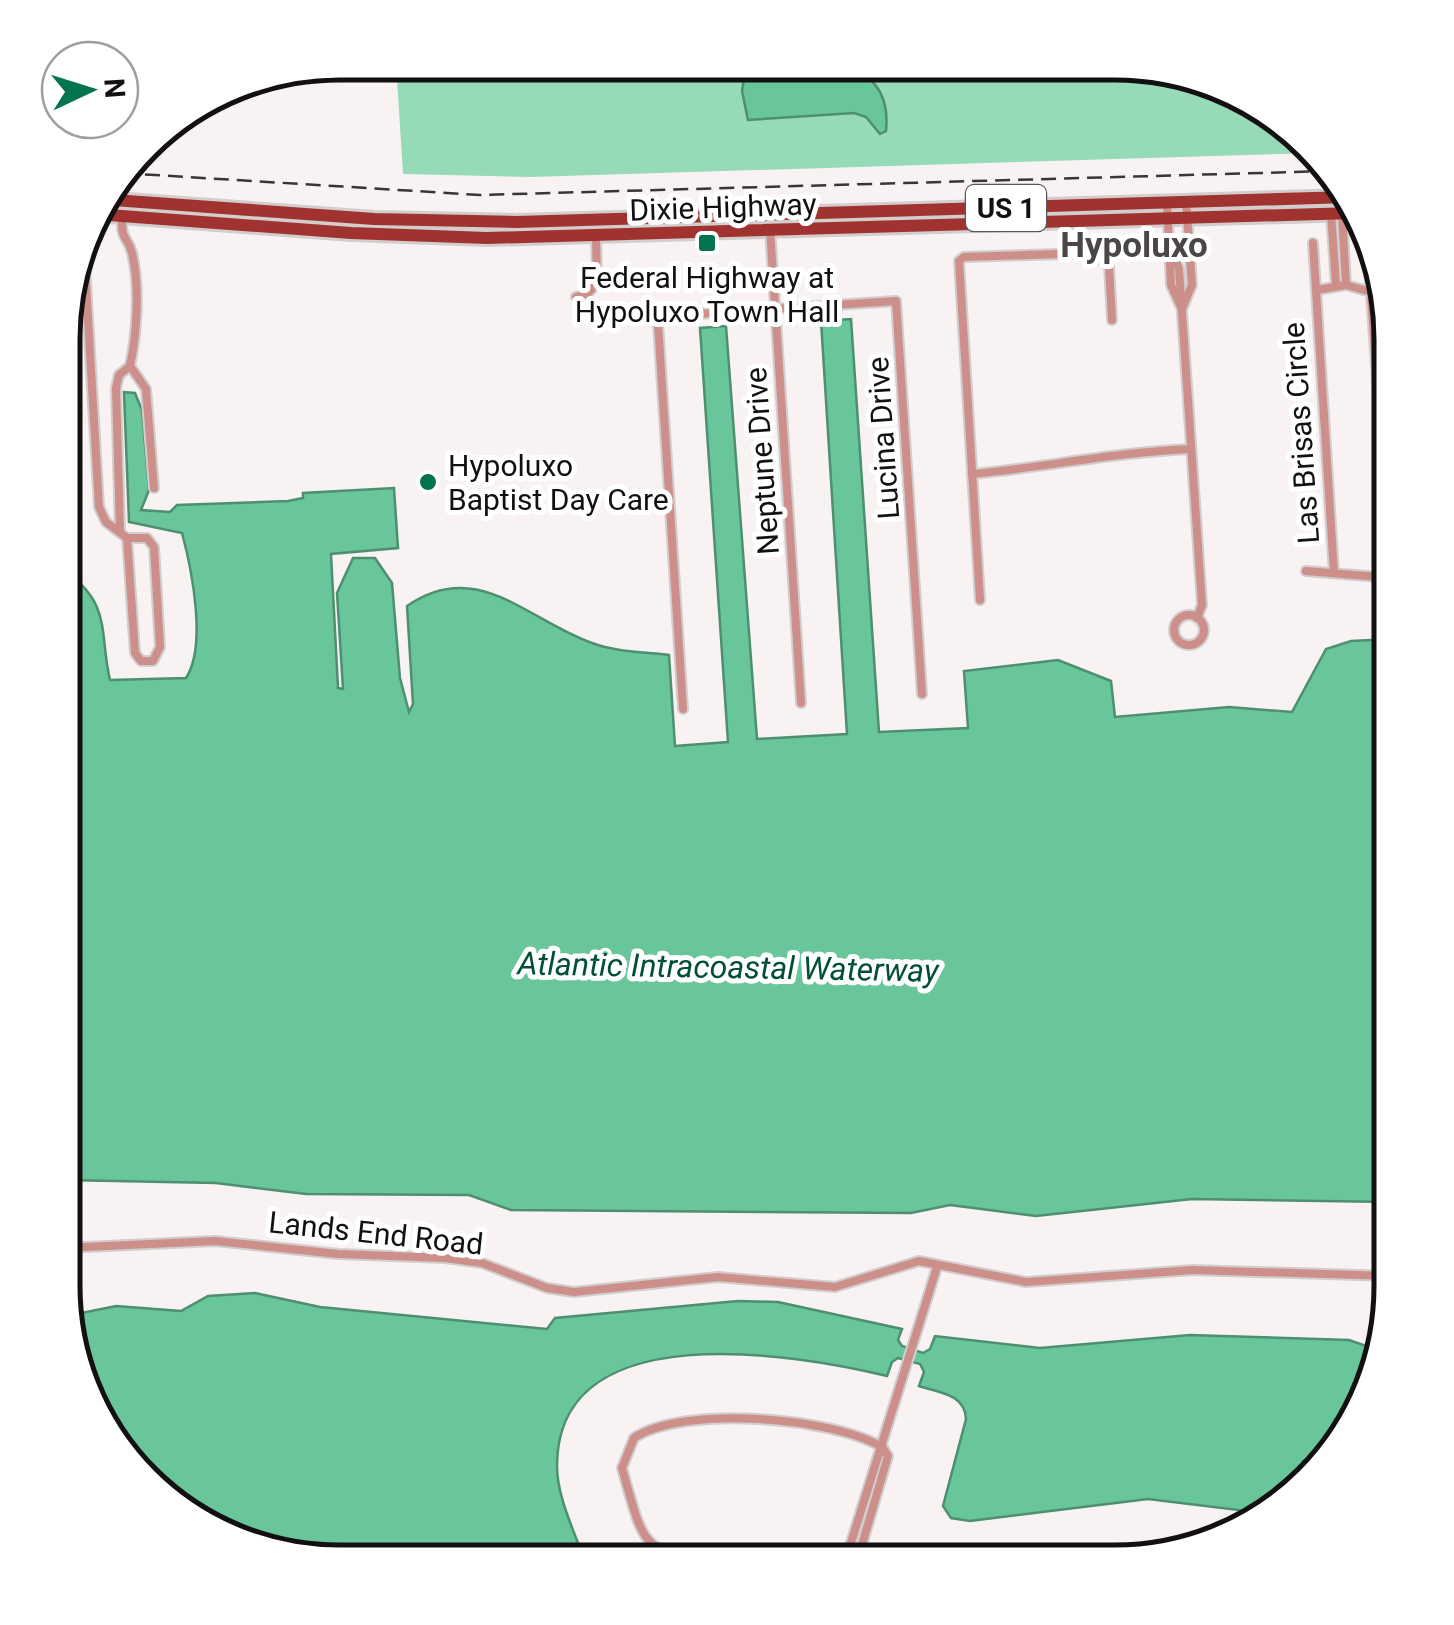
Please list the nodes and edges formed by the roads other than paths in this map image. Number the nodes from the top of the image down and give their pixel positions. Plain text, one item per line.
1 (1331, 198) edge
2 (120, 201) edge
3 (1186, 202) junction
4 (1168, 203) junction
5 (224, 209) junction
6 (1341, 213) edge
7 (112, 215) edge
8 (769, 215) junction
9 (1342, 215) edge
10 (122, 216) junction
11 (1168, 218) junction
12 (1187, 218) junction
13 (405, 220) junction
14 (595, 220) junction
15 (201, 222) junction
16 (770, 230) junction
17 (405, 236) junction
18 (596, 236) junction
19 (1313, 243) dead end
20 (1175, 269) junction
21 (1190, 270) junction
22 (1341, 285) junction
23 (86, 286) edge
24 (1317, 290) junction
25 (1369, 292) edge
26 (576, 297) dead end
27 (774, 309) junction
28 (1182, 309) junction
29 (1112, 320) dead end
30 (130, 366) junction
31 (1191, 449) junction
32 (972, 474) junction
33 (154, 488) dead end
34 (124, 535) junction
35 (1306, 571) dead end
36 (1334, 573) junction
37 (1373, 576) edge
38 (980, 600) dead end
39 (1197, 618) dead end
40 (922, 694) dead end
41 (801, 703) dead end
42 (683, 709) dead end
43 (81, 1247) edge
44 (937, 1267) junction
45 (1373, 1275) edge
46 (883, 1448) junction
47 (651, 1544) edge
48 (850, 1544) edge
49 (862, 1544) edge

1 - 3 main road, Dixie Highway / US 1
2 - 5 main road, Dixie Highway / US 1
3 - 4 main road, Dixie Highway / US 1
3 - 12 street
4 - 8 main road, Dixie Highway / US 1
4 - 11 street
5 - 13 main road, Dixie Highway / US 1
5 - 15 main road
6 - 12 main road, Dixie Highway / US 1
7 - 10 main road, Dixie Highway / US 1
8 - 14 main road, Dixie Highway / US 1
8 - 16 street, Neptune Drive
9 - 22 street, Las Brisas Circle
10 - 15 main road, Dixie Highway / US 1
10 - 30 street
11 - 12 main road, Dixie Highway / US 1
11 - 16 main road, Dixie Highway / US 1
11 - 20 street
12 - 21 street
13 - 14 main road, Dixie Highway / US 1
13 - 17 main road
14 - 18 street
15 - 17 main road, Dixie Highway / US 1
16 - 18 main road, Dixie Highway / US 1
16 - 27 street, Neptune Drive
17 - 18 main road, Dixie Highway / US 1
18 - 26 street
19 - 24 street, Las Brisas Circle
20 - 21 street
20 - 28 street
21 - 28 street
22 - 24 street, Las Brisas Circle
22 - 25 street
23 - 34 street
24 - 36 street, Las Brisas Circle
27 - 40 street, Lucina Drive
27 - 41 street, Neptune Drive
27 - 42 street
28 - 31 street
29 - 32 street
30 - 33 street
30 - 34 street
31 - 32 street
31 - 39 street
32 - 38 street
34 - 34 street
35 - 36 street, Las Brisas Circle
36 - 37 street, Las Brisas Circle
43 - 44 street, Lands End Road
44 - 45 street, Lands End Road
44 - 46 street
46 - 47 street
46 - 48 street
46 - 49 street

